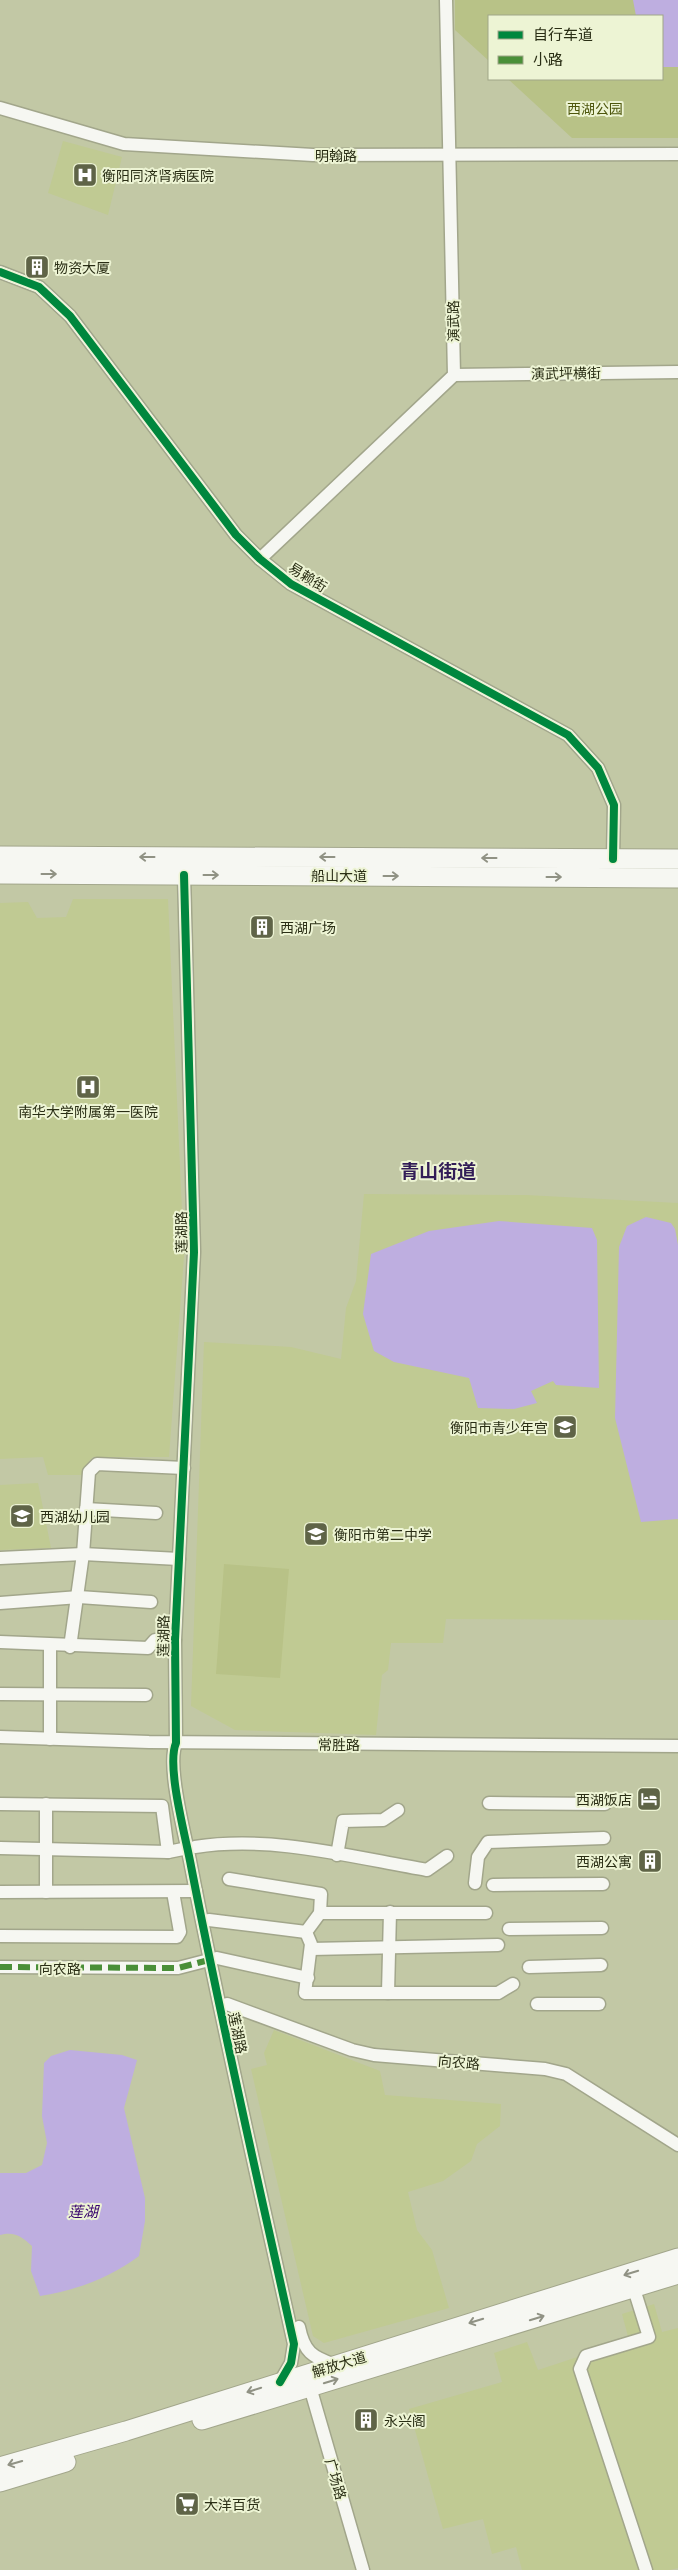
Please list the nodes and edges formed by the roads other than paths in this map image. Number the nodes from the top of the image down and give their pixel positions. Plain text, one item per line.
1 (446, 0) edge
2 (0, 102) edge
3 (0, 108) edge
4 (678, 149) edge
5 (450, 152) junction
6 (678, 154) edge
7 (0, 272) edge
8 (678, 372) edge
9 (454, 375) junction
10 (260, 559) junction
11 (0, 856) edge
12 (613, 859) junction
13 (678, 859) edge
14 (0, 874) edge
15 (184, 875) junction
16 (678, 878) edge
17 (184, 1468) junction
18 (86, 1509) junction
19 (156, 1513) dead end
20 (83, 1554) junction
21 (0, 1558) edge
22 (179, 1559) junction
23 (78, 1597) junction
24 (151, 1602) dead end
25 (0, 1603) edge
26 (175, 1640) junction
27 (0, 1642) edge
28 (50, 1646) junction
29 (70, 1647) junction
30 (0, 1694) edge
31 (50, 1694) junction
32 (146, 1695) dead end
33 (0, 1737) edge
34 (50, 1739) junction
35 (0, 1744) edge
36 (678, 1746) edge
37 (176, 1747) junction
38 (678, 1752) edge
39 (489, 1803) dead end
40 (0, 1804) edge
41 (46, 1804) junction
42 (605, 1804) dead end
43 (398, 1810) dead end
44 (604, 1838) dead end
45 (191, 1847) junction
46 (0, 1848) edge
47 (46, 1849) junction
48 (168, 1852) junction
49 (337, 1855) junction
50 (447, 1856) dead end
51 (230, 1879) dead end
52 (475, 1883) dead end
53 (603, 1884) dead end
54 (493, 1885) dead end
55 (0, 1892) edge
56 (46, 1892) junction
57 (173, 1892) junction
58 (196, 1892) junction
59 (390, 1912) junction
60 (320, 1913) junction
61 (486, 1913) dead end
62 (210, 1920) junction
63 (602, 1928) dead end
64 (509, 1929) dead end
65 (306, 1932) junction
66 (0, 1936) edge
67 (498, 1945) dead end
68 (389, 1947) junction
69 (311, 1949) junction
70 (213, 1959) junction
71 (601, 1965) dead end
72 (0, 1967) edge
73 (529, 1967) dead end
74 (308, 1978) junction
75 (513, 1984) dead end
76 (388, 1993) junction
77 (227, 2004) junction
78 (537, 2004) dead end
79 (599, 2004) dead end
80 (678, 2145) edge
81 (678, 2258) edge
82 (678, 2274) edge
83 (634, 2289) junction
84 (335, 2365) junction
85 (280, 2382) junction
86 (310, 2387) junction
87 (0, 2467) edge
88 (0, 2482) edge
89 (363, 2570) edge
90 (646, 2570) edge

1 - 5 street, 演武路
2 - 5 street, 明翰路
3 - 5 street, 明翰路
4 - 5 street, 明翰路
5 - 6 street, 明翰路
5 - 9 street, 演武路
7 - 10 street, 易赖街
8 - 9 street, 演武坪横街
9 - 10 street
10 - 12 street, 易赖街
12 -> 11 highway, 船山大道
12 - 13 highway, 船山大道
14 -> 15 highway, 船山大道
15 -> 16 highway, 船山大道
15 - 17 street, 莲湖路
17 - 18 street
17 - 22 street, 莲湖路
18 - 19 street
18 - 20 street
20 - 21 street
20 - 22 street
20 - 23 street
22 - 26 street, 莲湖路
23 - 24 street
23 - 25 street
23 - 29 street
26 - 29 street
26 - 37 street, 莲湖路
27 - 28 street
28 - 29 street
28 - 31 street
30 - 31 street
31 - 32 street
31 - 34 street
33 - 34 street, 常胜路
34 - 37 street, 常胜路
35 - 37 street, 常胜路
36 - 37 street, 常胜路
37 - 38 street, 常胜路
37 - 45 street, 莲湖路
39 - 42 street
40 - 41 street
41 - 47 street
41 - 48 street
43 - 49 street
44 - 52 street
45 - 48 street
45 - 49 street
45 - 58 street, 莲湖路
45 - 62 street, 莲湖路
46 - 47 street
47 - 48 street
47 - 56 street
49 - 50 street
51 - 60 street
53 - 54 street
55 - 56 street
56 - 57 street
57 - 58 street
57 - 66 street
58 - 70 street, 莲湖路
59 - 60 street
59 - 61 street
59 - 68 street
60 - 65 street
62 - 65 street
62 - 70 street, 莲湖路
63 - 64 street
65 - 69 street
67 - 68 street
68 - 69 street
68 - 76 street
69 - 74 street
70 - 72 street, 向农路
70 - 74 street
70 - 77 street, 莲湖路
70 - 85 street, 莲湖路
71 - 73 street
74 - 76 street
75 - 76 street
77 - 80 street, 向农路
77 - 84 street, 莲湖路
78 - 79 street
81 -> 84 highway, 解放大道
82 - 83 highway, 解放大道
86 -> 83 highway, 解放大道
83 - 90 street
84 - 85 highway, 解放大道
85 -> 87 highway, 解放大道
86 - 88 highway, 解放大道
86 - 89 street, 广场路

